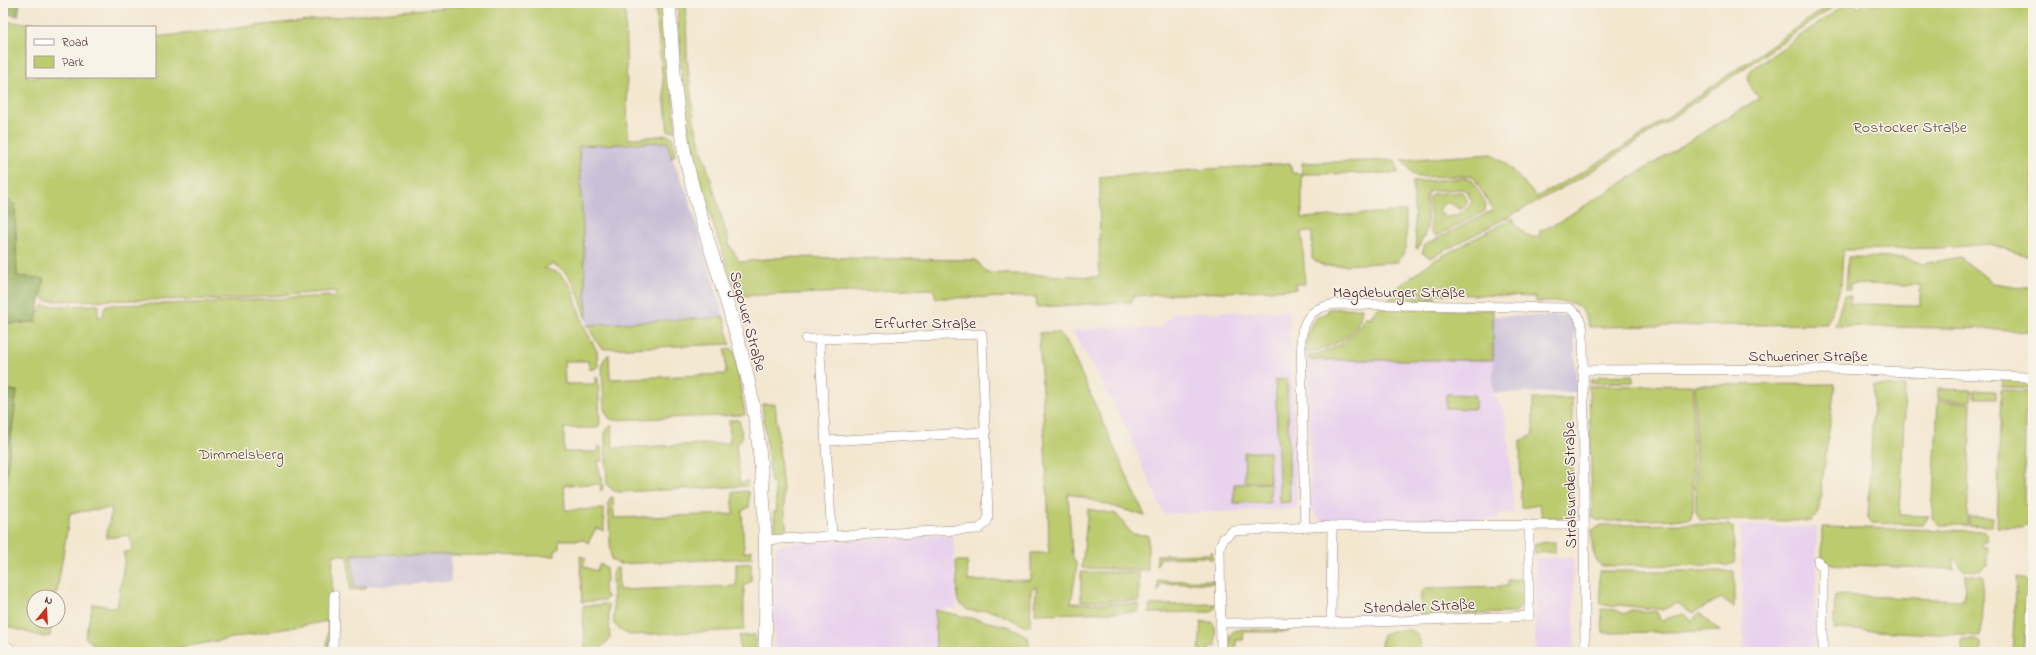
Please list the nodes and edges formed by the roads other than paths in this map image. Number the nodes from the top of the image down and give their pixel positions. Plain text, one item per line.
1 (669, 3) edge
2 (1580, 319) joint
3 (806, 339) dead end
4 (820, 339) junction
5 (1582, 370) junction
6 (2033, 380) edge
7 (986, 432) junction
8 (826, 441) junction
9 (1529, 525) junction
10 (1584, 525) junction
11 (1332, 526) junction
12 (1305, 527) junction
13 (832, 536) junction
14 (766, 540) junction
15 (1818, 562) dead end
16 (2033, 565) edge
17 (334, 595) dead end
18 (1220, 620) junction
19 (1331, 622) junction
20 (3, 643) edge
21 (14, 652) edge
22 (333, 652) edge
23 (765, 652) edge
24 (1221, 652) edge
25 (1585, 652) edge
26 (1823, 652) edge
27 (2030, 652) edge

1 - 14 street, Segouer Straße
2 - 5 street, Stralsunder Straße
2 - 12 street, Magdeburger Straße
3 - 4 street, Erfurter Straße
4 - 7 street, Erfurter Straße
4 - 8 street
5 - 6 street, Schweriner Straße
5 - 10 street, Stralsunder Straße
7 - 8 street
7 - 13 street, Erfurter Straße
8 - 13 street
9 - 10 street
9 - 11 street
9 - 19 street, Stendaler Straße
10 - 25 street, Stralsunder Straße
11 - 12 street
11 - 19 street
12 - 18 street
13 - 14 street, Erfurter Straße
14 - 23 street, Segouer Straße
15 - 26 street
16 - 27 street
17 - 22 street
18 - 19 street, Stendaler Straße
18 - 24 street
20 - 21 street

